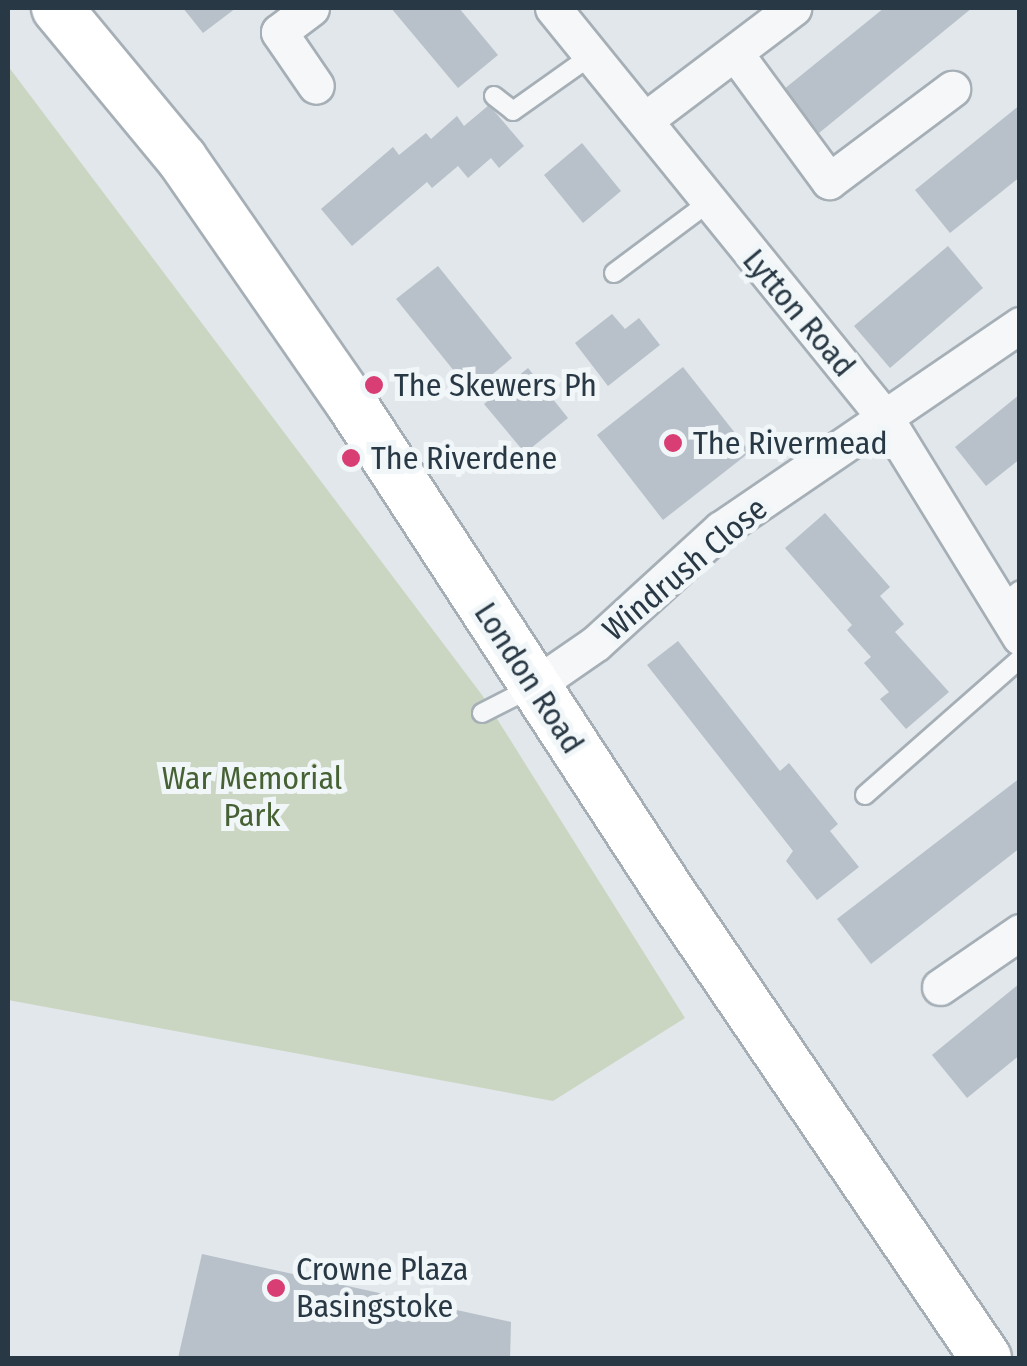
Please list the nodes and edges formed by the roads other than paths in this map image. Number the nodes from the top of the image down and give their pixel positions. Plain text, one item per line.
1 (57, 8) edge
2 (312, 8) edge
3 (553, 8) edge
4 (793, 8) edge
5 (735, 53) junction
6 (592, 55) junction
7 (316, 86) dead end
8 (952, 89) dead end
9 (494, 96) dead end
10 (645, 120) junction
11 (708, 203) junction
12 (614, 273) dead end
13 (1020, 324) edge
14 (886, 419) junction
15 (1009, 598) edge
16 (1020, 637) edge
17 (1020, 659) edge
18 (534, 686) junction
19 (482, 713) dead end
20 (864, 795) dead end
21 (1020, 932) edge
22 (940, 987) dead end
23 (986, 1358) edge

1 - 18 street, London Road
2 - 7 street
3 - 6 street, Lytton Road
4 - 5 street
5 - 8 street
5 - 10 street
6 - 9 lane
6 - 10 street, Lytton Road
10 - 11 street, Lytton Road
11 - 12 lane
11 - 14 street, Lytton Road
13 - 14 street, Windrush Close
14 - 15 street, Lytton Road
14 - 18 street, Windrush Close
15 - 16 street, Lytton Road
17 - 20 lane
18 - 19 lane
18 - 23 street, London Road
21 - 22 street

